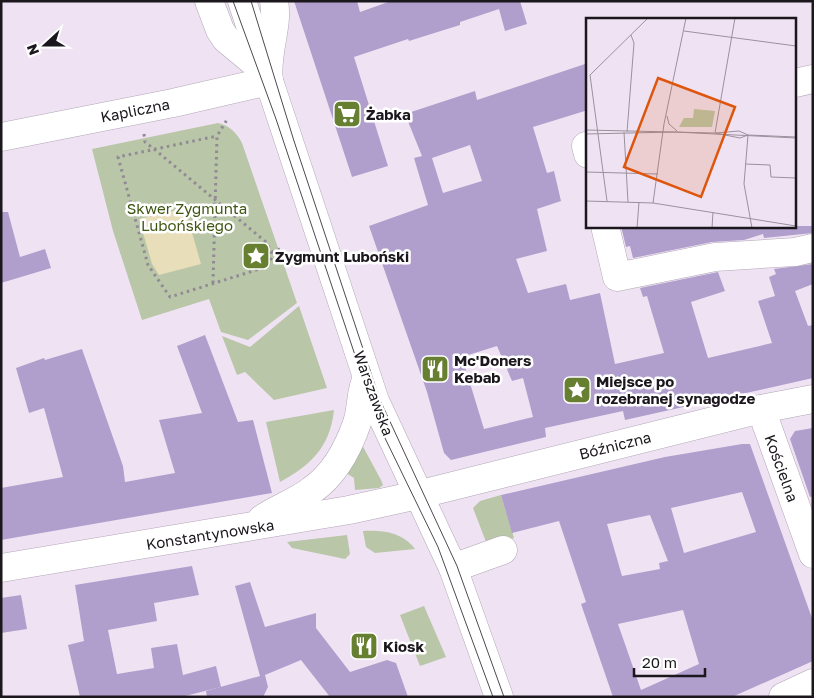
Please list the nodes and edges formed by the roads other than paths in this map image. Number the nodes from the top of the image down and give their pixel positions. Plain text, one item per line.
1 (209, 1) edge
2 (242, 1) edge
3 (274, 1) edge
4 (813, 79) edge
5 (269, 81) junction
6 (796, 83) edge
7 (1, 137) edge
8 (605, 228) edge
9 (813, 248) edge
10 (367, 377) junction
11 (813, 399) edge
12 (761, 409) junction
13 (418, 495) junction
14 (251, 528) junction
15 (503, 550) dead end
16 (813, 554) edge
17 (1, 568) edge
18 (453, 568) junction
19 (813, 683) edge
20 (499, 697) edge
21 (783, 697) edge

1 - 5 street, Warszawska
2 - 5 street
3 - 5 street, Warszawska
4 - 6 street
5 - 7 street, Kapliczna
5 - 10 street, Warszawska
8 - 9 street
10 - 13 street, Warszawska
10 - 14 street
11 - 12 street, Bóźniczna
12 - 13 street, Bóźniczna
12 - 16 street, Kościelna
13 - 14 street, Konstantynowska
13 - 18 street, Warszawska
14 - 17 street, Konstantynowska
15 - 18 street
18 - 20 street, Warszawska
19 - 21 street

